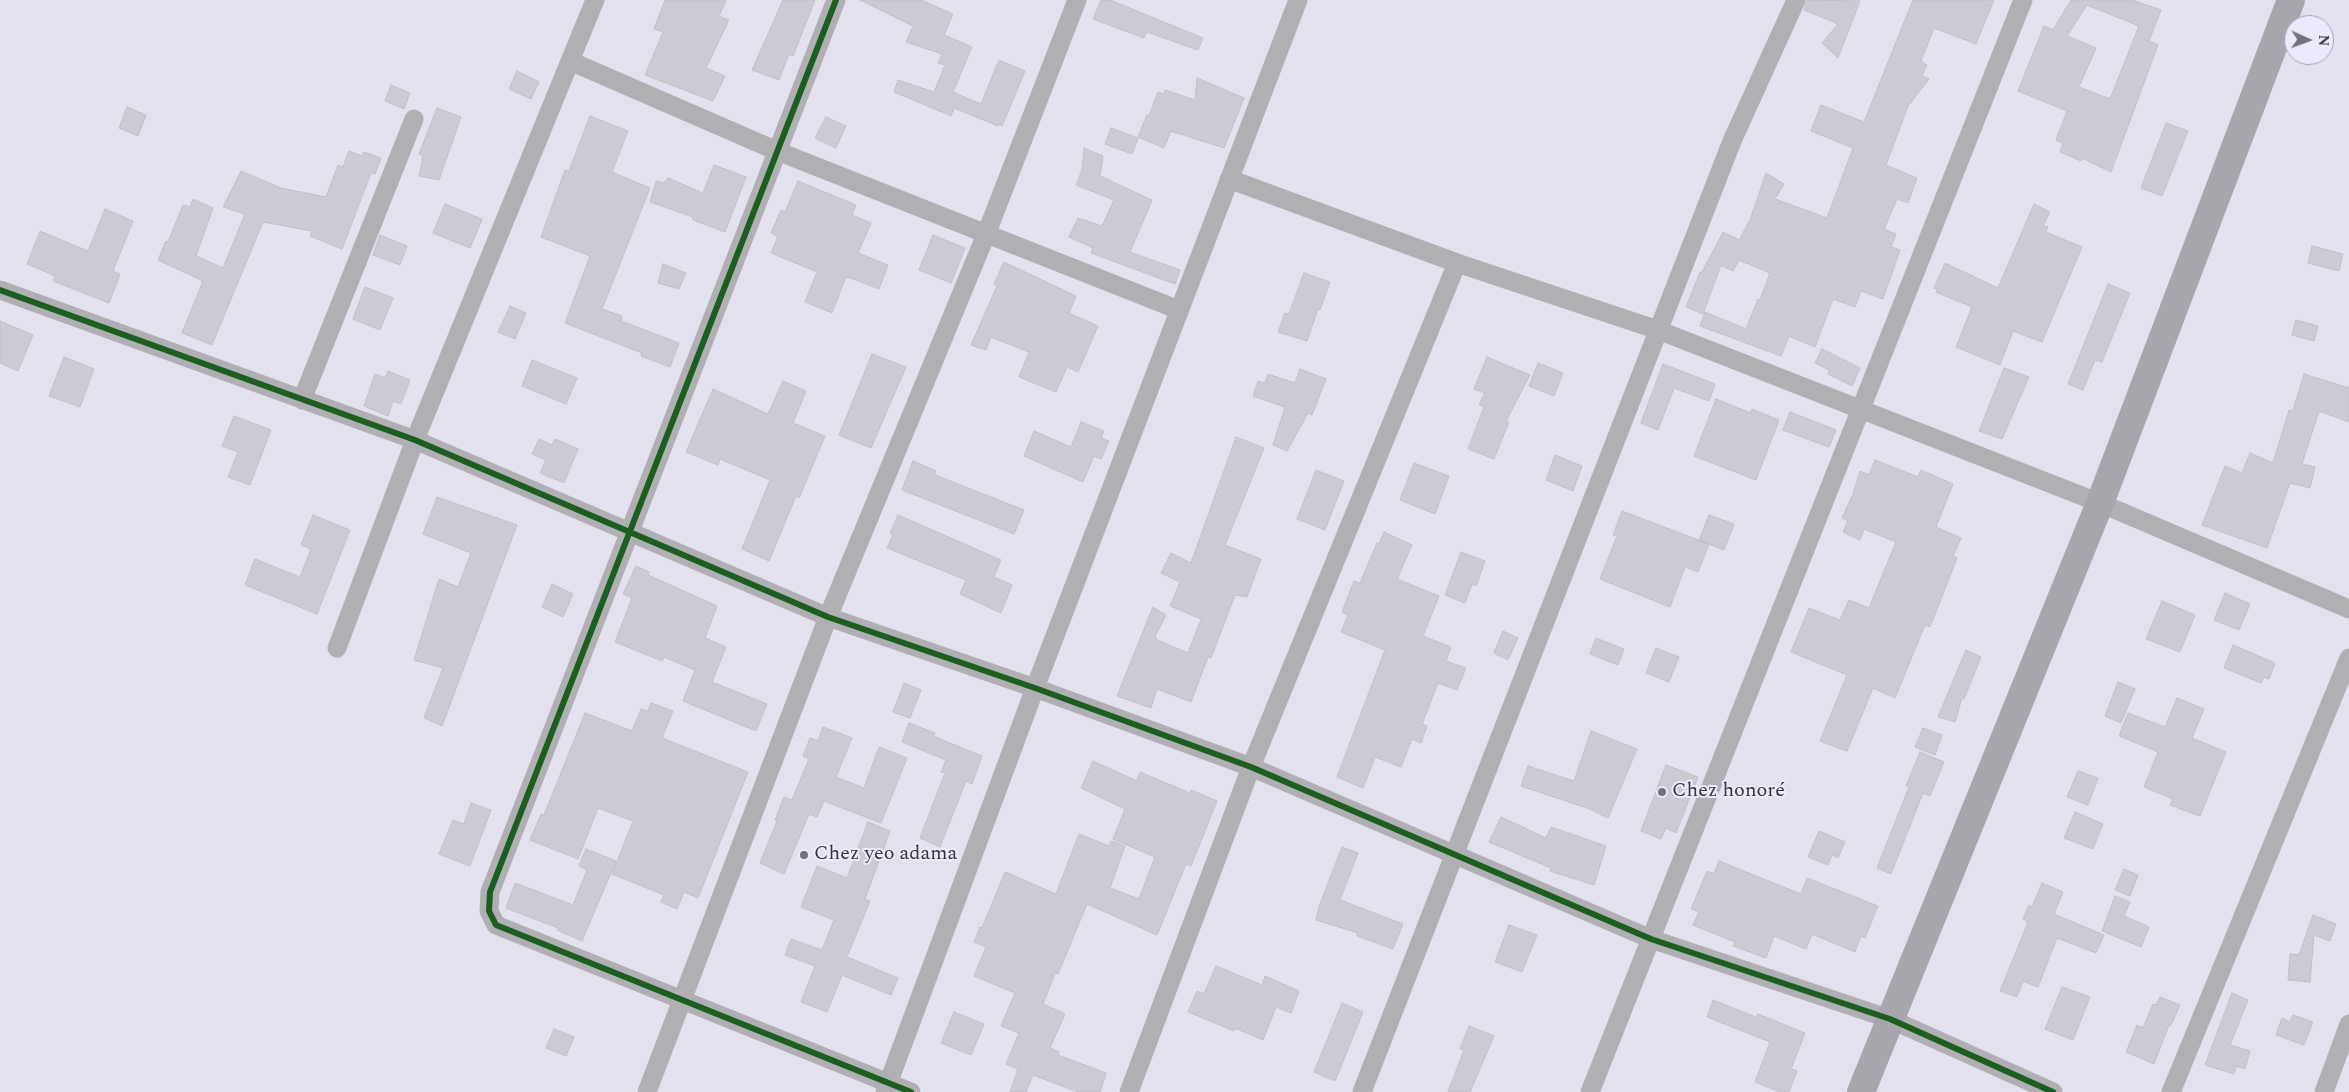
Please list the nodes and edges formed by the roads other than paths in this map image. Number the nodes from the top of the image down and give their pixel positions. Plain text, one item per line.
1 (595, 0) edge
2 (836, 0) edge
3 (1077, 0) edge
4 (1298, 0) edge
5 (1796, 0) edge
6 (2023, 0) edge
7 (2291, 0) edge
8 (570, 61) junction
9 (414, 119) dead end
10 (777, 151) junction
11 (1229, 179) junction
12 (987, 232) junction
13 (1457, 263) junction
14 (0, 290) edge
15 (1179, 310) junction
16 (1658, 330) junction
17 (302, 400) junction
18 (1860, 411) junction
19 (415, 440) junction
20 (2100, 503) junction
21 (628, 532) junction
22 (2349, 609) edge
23 (828, 617) junction
24 (337, 648) dead end
25 (2349, 658) edge
26 (1036, 688) junction
27 (1251, 767) junction
28 (1454, 856) junction
29 (1651, 939) junction
30 (683, 1000) junction
31 (1890, 1019) junction
32 (2349, 1024) edge
33 (887, 1088) edge
34 (647, 1092) edge
35 (911, 1092) edge
36 (1129, 1092) edge
37 (1362, 1092) edge
38 (1590, 1092) edge
39 (1861, 1092) edge
40 (2053, 1092) edge
41 (2171, 1092) edge
42 (2324, 1092) edge

1 - 8 street
2 - 10 street
3 - 12 street
4 - 11 street
5 - 16 street
6 - 18 street
7 - 20 street
8 - 10 street
8 - 19 street
9 - 17 street
10 - 12 street
10 - 21 street
11 - 13 street
11 - 15 street
12 - 15 street
12 - 23 street
13 - 16 street
13 - 27 street
14 - 17 street
15 - 26 street
16 - 18 street
16 - 28 street
17 - 19 street
18 - 20 street
18 - 29 street
19 - 21 street
19 - 24 street
20 - 22 street
20 - 31 street
21 - 23 street
21 - 30 street
23 - 26 street
23 - 30 street
25 - 41 street
26 - 27 street
26 - 33 street
27 - 28 street
27 - 36 street
28 - 29 street
28 - 37 street
29 - 31 street
29 - 38 street
30 - 33 street
30 - 34 street
31 - 39 street
31 - 40 street
32 - 42 street
33 - 35 street

